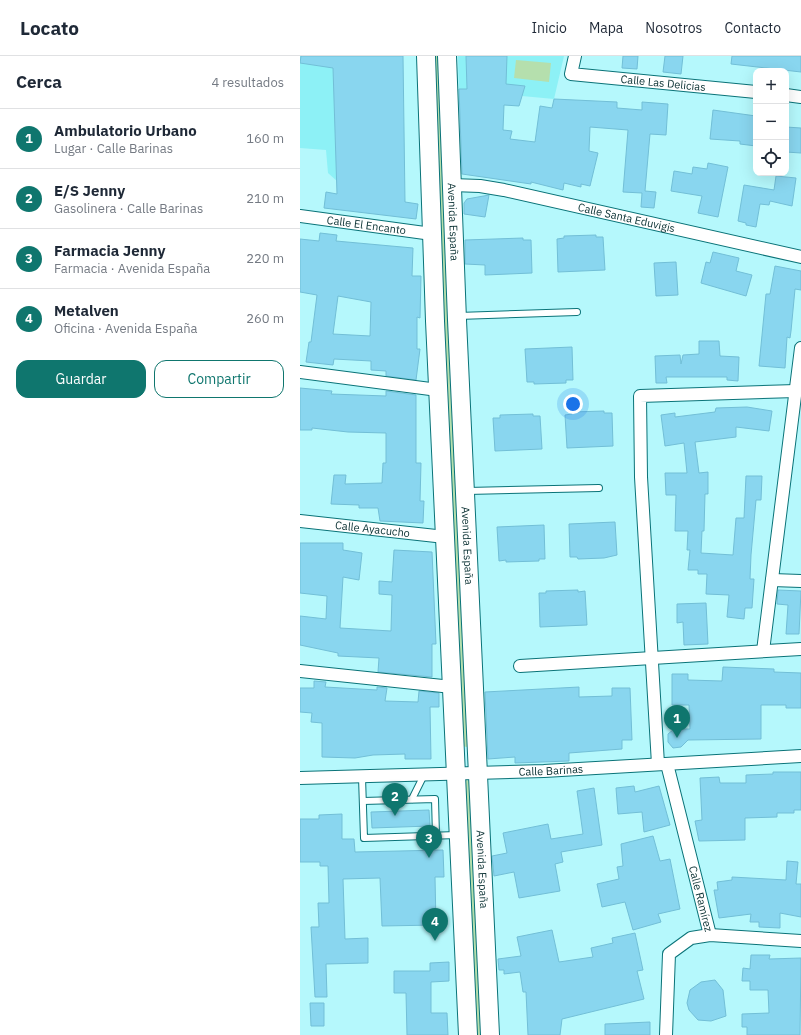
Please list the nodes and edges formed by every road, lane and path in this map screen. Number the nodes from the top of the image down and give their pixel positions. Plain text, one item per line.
1 (426, 56) edge
2 (447, 56) edge
3 (575, 56) edge
4 (753, 92) edge
5 (789, 95) edge
6 (801, 97) edge
7 (452, 185) junction
8 (300, 216) edge
9 (432, 234) junction
10 (801, 257) edge
11 (576, 312) dead end
12 (457, 316) junction
13 (801, 348) edge
14 (300, 372) edge
15 (438, 390) junction
16 (796, 392) junction
17 (798, 405) edge
18 (600, 488) dead end
19 (464, 491) junction
20 (300, 521) edge
21 (445, 537) junction
22 (772, 580) junction
23 (801, 581) edge
24 (801, 649) edge
25 (763, 651) junction
26 (651, 657) junction
27 (520, 666) dead end
28 (300, 671) edge
29 (452, 687) junction
30 (801, 756) edge
31 (663, 764) junction
32 (456, 774) junction
33 (478, 774) junction
34 (424, 775) junction
35 (362, 777) junction
36 (300, 778) edge
37 (412, 799) junction
38 (363, 801) junction
39 (459, 835) junction
40 (436, 836) junction
41 (710, 935) junction
42 (801, 941) edge
43 (468, 1035) edge
44 (490, 1035) edge
45 (666, 1035) edge

1 - 9 main road, Avenida España
2 - 7 main road, Avenida España
3 - 4 street, Calle Las Delicias
5 - 6 street
7 - 10 street, Calle Santa Eduvigis
7 - 12 main road, Avenida España
8 - 9 street, Calle El Encanto
9 - 15 main road, Avenida España
11 - 12 lane
12 - 19 main road, Avenida España
13 - 16 street
14 - 15 street
15 - 21 main road, Avenida España
16 - 17 street
16 - 26 street, Calle Ramírez
17 - 22 street
18 - 19 lane
19 - 33 main road, Avenida España
20 - 21 street, Calle Ayacucho
21 - 29 main road, Avenida España
22 - 23 street
22 - 25 street
24 - 25 street
25 - 26 street
26 - 27 street
26 - 31 street, Calle Ramírez
28 - 29 street
29 - 32 main road, Avenida España
30 - 31 street, Calle Barinas
31 - 33 street, Calle Barinas
31 - 41 street, Calle Ramírez
32 - 33 street, Calle Barinas
32 - 34 street, Calle Barinas
32 - 39 main road, Avenida España
33 - 44 main road, Avenida España
34 - 35 street, Calle Barinas
34 - 37 lane
35 - 36 street, Calle Barinas
35 - 38 lane
37 - 38 lane
37 - 40 lane
38 - 40 lane
39 - 40 lane
39 - 43 main road, Avenida España
41 - 42 street
41 - 45 street, Calle Ramírez

